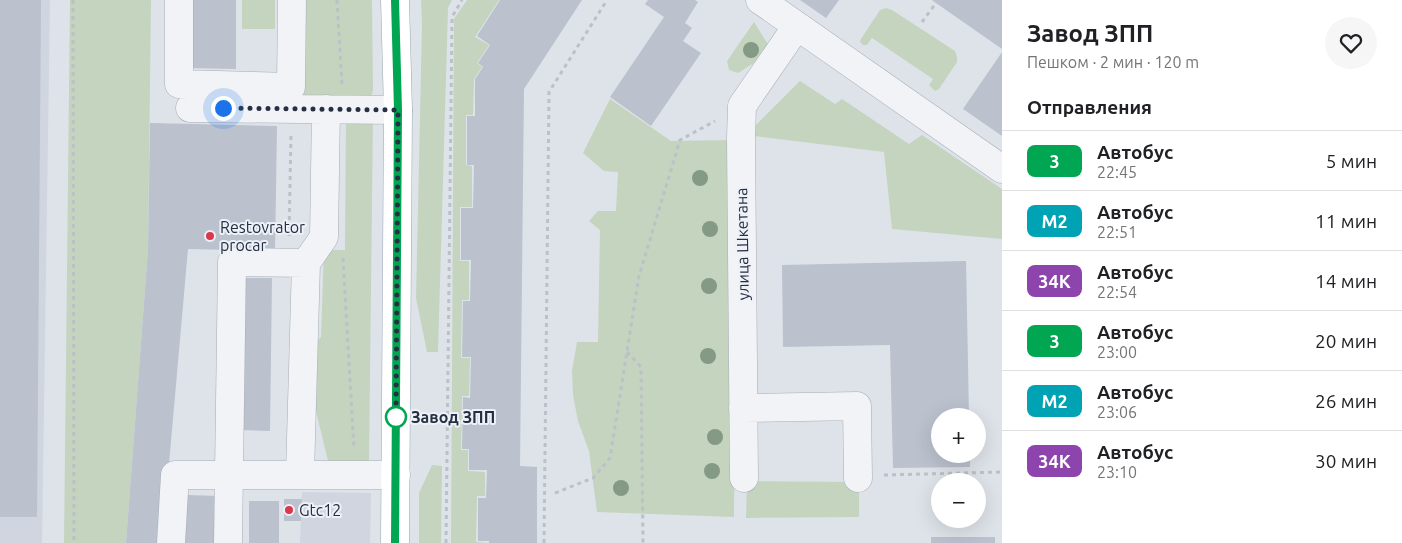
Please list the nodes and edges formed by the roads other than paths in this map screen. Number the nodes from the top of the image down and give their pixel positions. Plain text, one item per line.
1 (179, 0) edge
2 (292, 0) edge
3 (395, 0) edge
4 (760, 0) edge
5 (797, 26) junction
6 (190, 108) dead end
7 (335, 109) junction
8 (398, 110) junction
9 (1002, 168) edge
10 (306, 263) junction
11 (744, 408) junction
12 (229, 474) junction
13 (300, 474) junction
14 (396, 475) junction
15 (858, 477) road end
16 (744, 478) dead end
17 (171, 543) edge
18 (228, 543) edge
19 (395, 543) edge

1 - 2 street
3 - 8 main road
4 - 5 street
5 - 9 street
5 - 11 street, улица Шкетана
6 - 7 street
7 - 8 street
7 - 10 street
8 - 14 main road
10 - 12 street
10 - 13 street
11 - 15 street
11 - 16 street, улица Шкетана
12 - 13 street
12 - 17 street
12 - 18 street
13 - 14 street
14 - 19 main road

